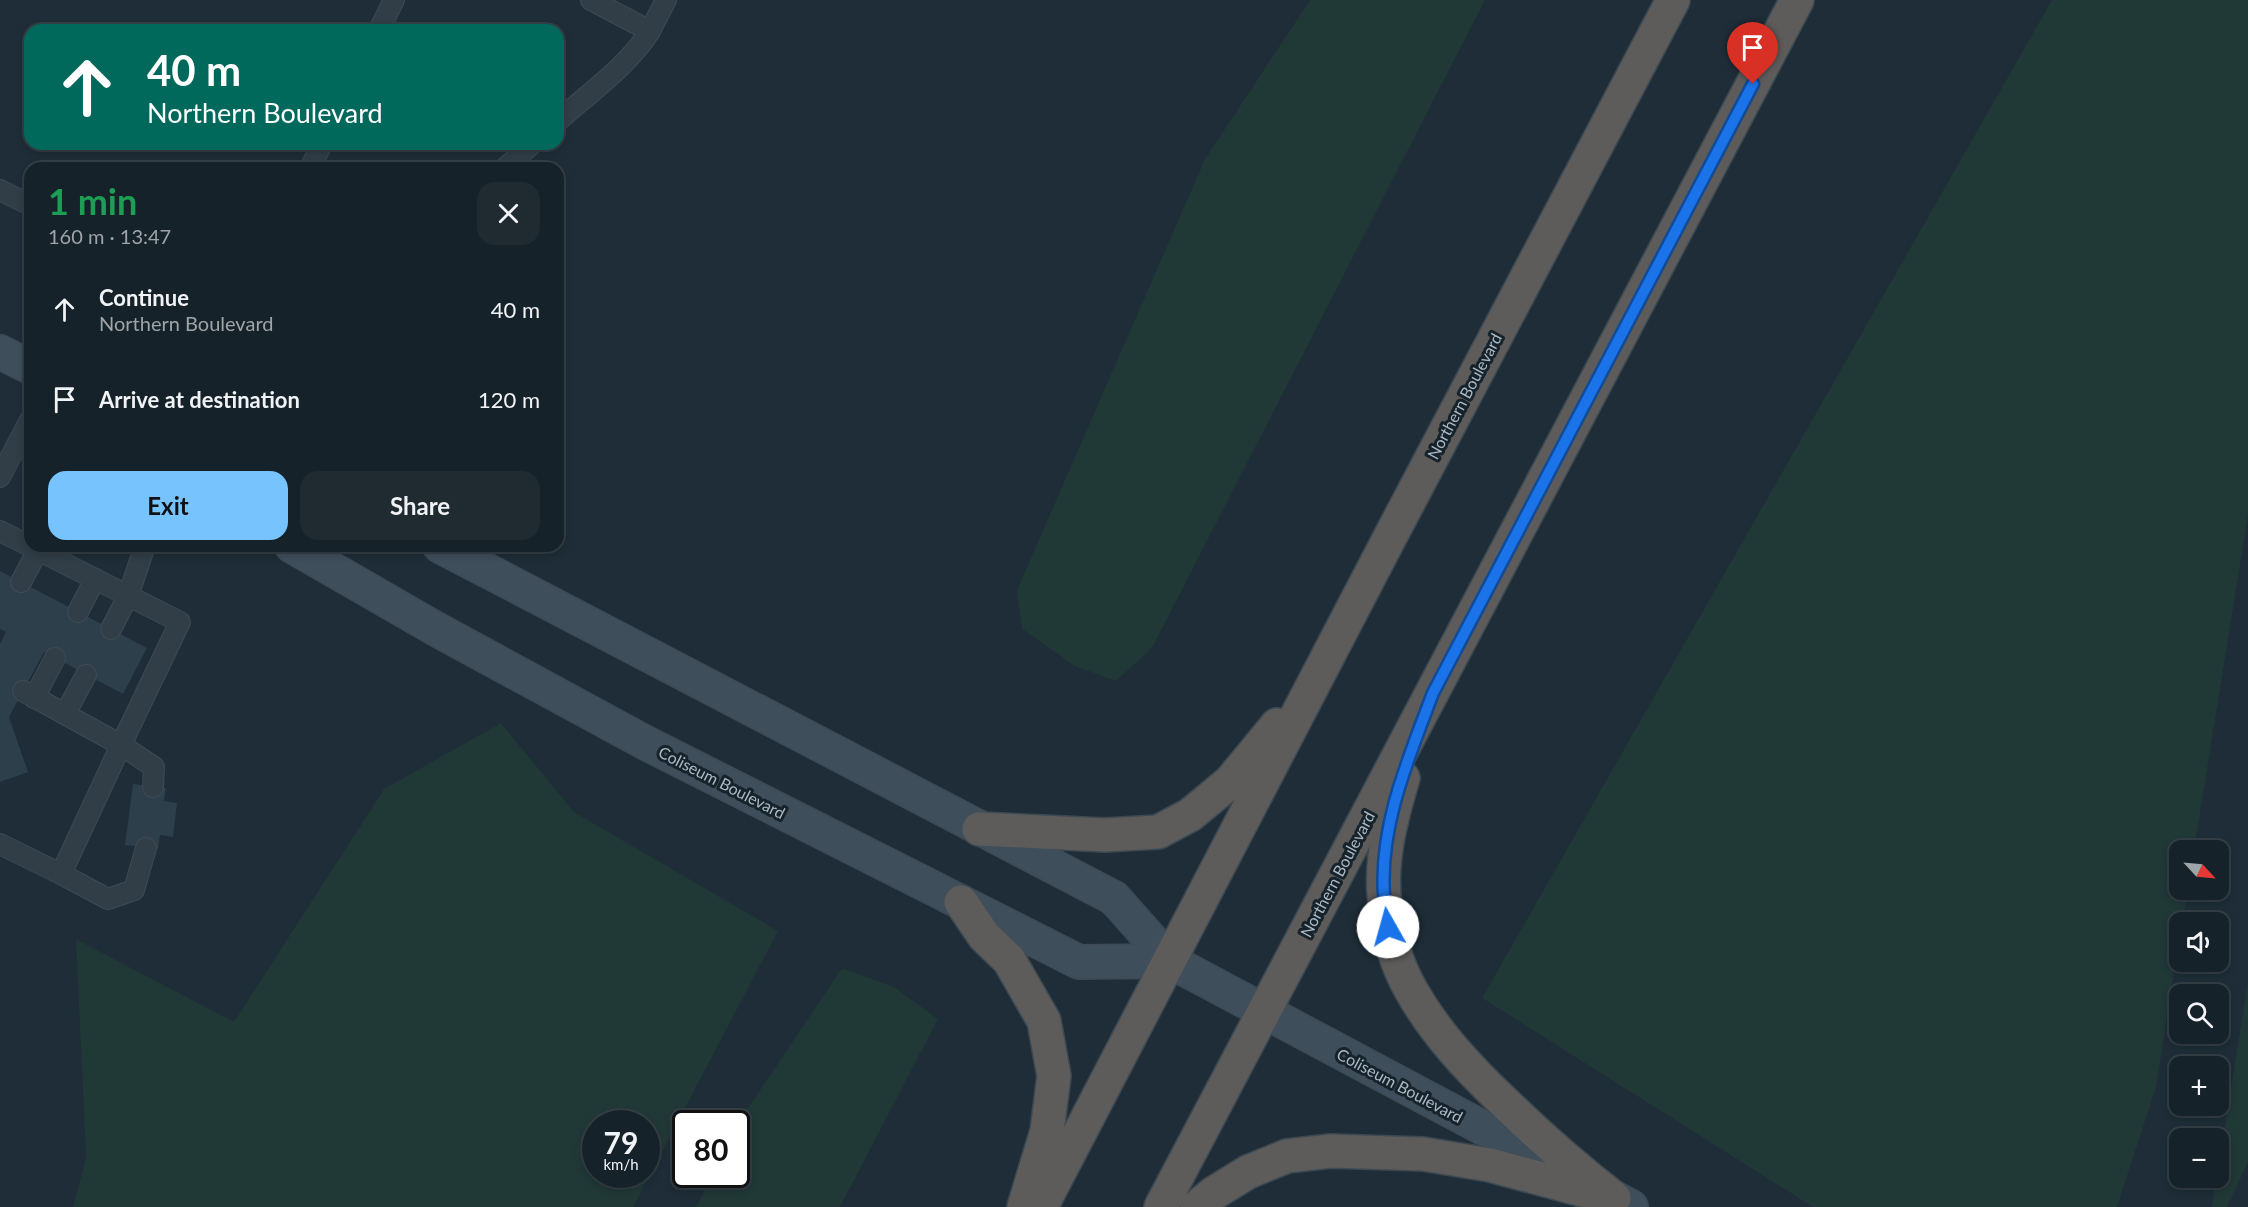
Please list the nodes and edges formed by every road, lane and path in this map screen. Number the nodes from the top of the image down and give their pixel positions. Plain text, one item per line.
1 (394, 0) edge
2 (591, 0) edge
3 (666, 0) edge
4 (1673, 0) edge
5 (1797, 0) edge
6 (382, 24) edge
7 (650, 31) junction
8 (564, 116) edge
9 (525, 150) edge
10 (512, 162) edge
11 (0, 190) edge
12 (24, 202) edge
13 (0, 352) edge
14 (24, 365) edge
15 (24, 431) edge
16 (0, 477) edge
17 (2, 536) edge
18 (24, 544) edge
19 (31, 552) edge
20 (43, 552) edge
21 (144, 552) edge
22 (302, 552) edge
23 (451, 552) edge
24 (95, 579) junction
25 (21, 582) dead end
26 (128, 596) junction
27 (78, 612) dead end
28 (111, 629) dead end
29 (55, 658) dead end
30 (86, 675) dead end
31 (1317, 677) junction
32 (1433, 693) junction
33 (65, 714) junction
34 (121, 745) junction
35 (153, 787) dead end
36 (980, 829) junction
37 (0, 844) edge
38 (146, 848) dead end
39 (61, 874) junction
40 (961, 902) junction
41 (1170, 961) junction
42 (1264, 1013) junction
43 (1623, 1203) edge
44 (1024, 1207) edge
45 (1041, 1207) edge
46 (1161, 1207) edge
47 (1197, 1207) edge

1 - 6 lane
2 - 7 lane
3 - 7 lane
4 - 31 highway, Northern Boulevard
5 - 32 highway, Northern Boulevard
7 - 8 lane
9 - 10 lane
11 - 12 lane
13 - 14 main road
15 - 16 lane
17 - 18 lane
19 - 25 lane
20 - 24 lane
21 - 26 lane
22 - 40 main road, Coliseum Boulevard
23 - 36 main road, Coliseum Boulevard
24 - 26 lane
24 - 27 lane
26 - 28 lane
26 - 34 lane
29 - 33 lane
30 - 33 lane
31 - 36 highway
31 - 41 highway, Northern Boulevard
32 - 42 highway, Northern Boulevard
32 - 43 highway
33 - 34 lane
34 - 35 lane
34 - 39 lane
36 - 41 main road, Coliseum Boulevard
37 - 39 lane
38 - 39 lane
40 - 41 main road, Coliseum Boulevard
40 - 44 highway
41 - 42 main road, Coliseum Boulevard
41 - 45 highway, Northern Boulevard
42 - 43 main road, Coliseum Boulevard
42 - 46 highway, Northern Boulevard
43 - 47 highway

